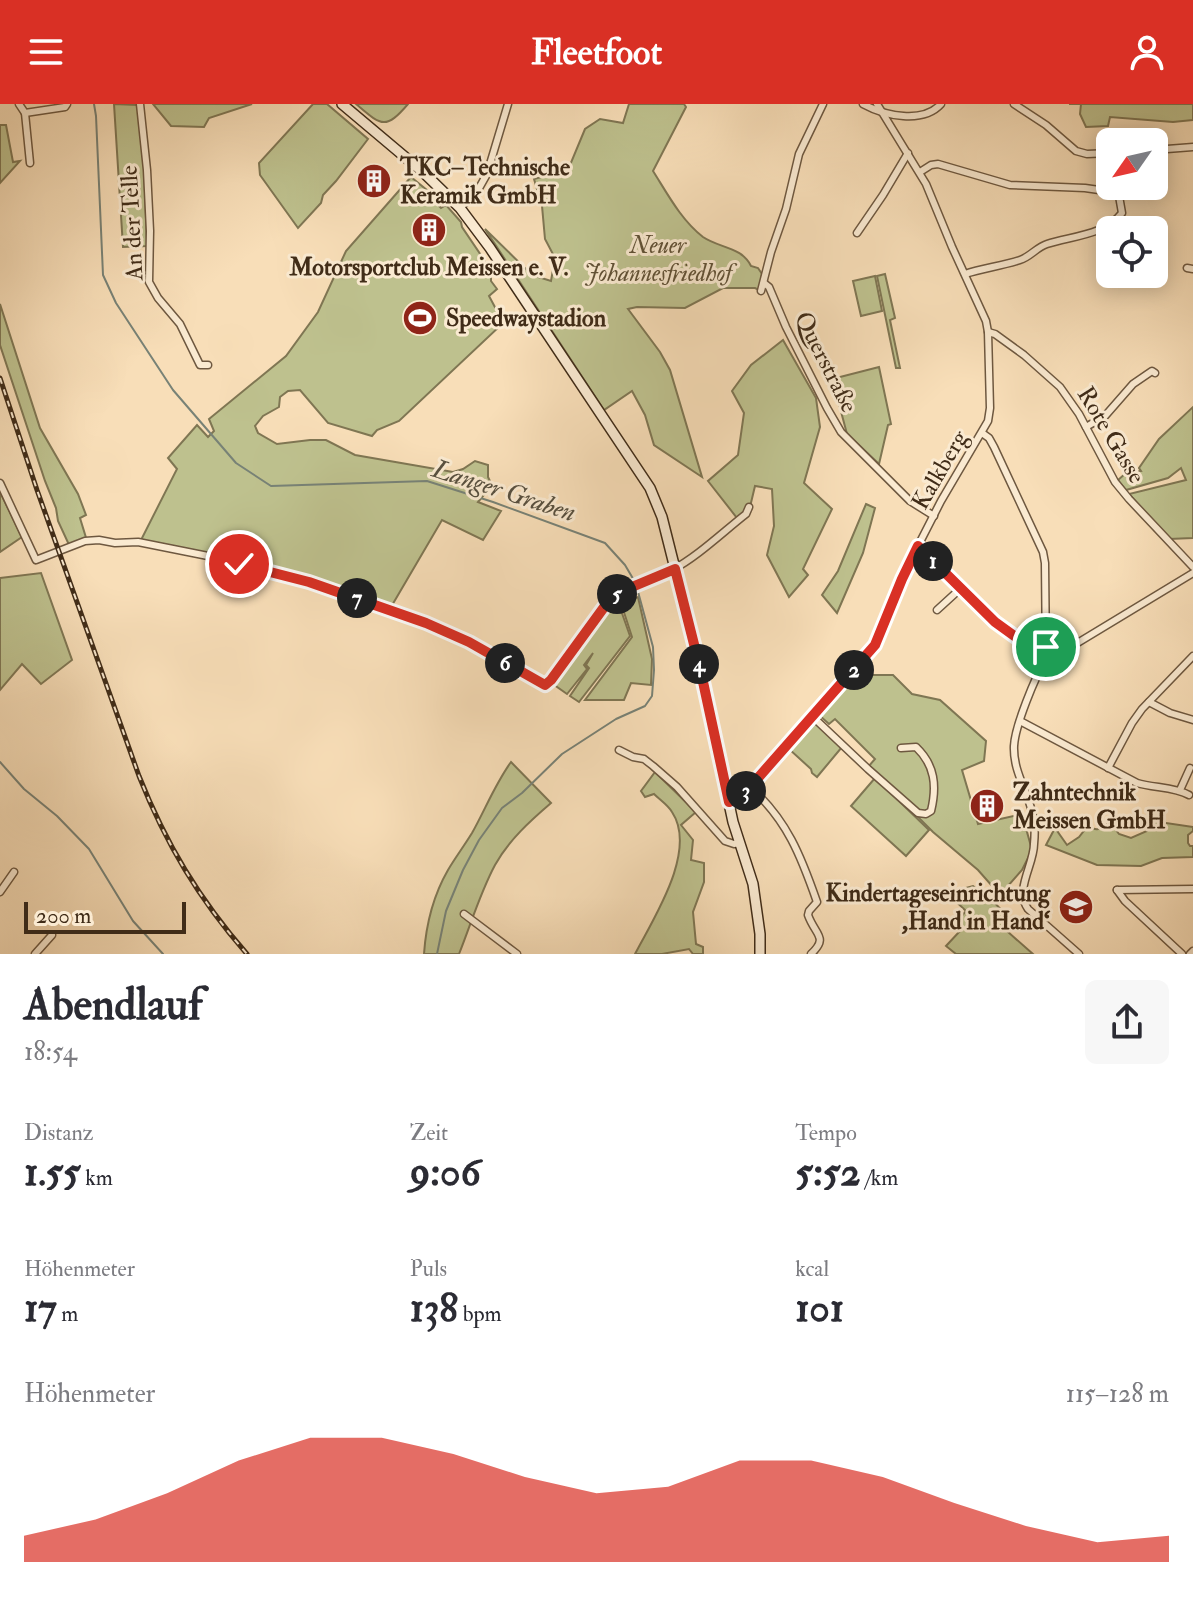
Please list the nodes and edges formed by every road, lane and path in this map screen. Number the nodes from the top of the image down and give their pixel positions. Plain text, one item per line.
1 (19, 104) edge
2 (67, 104) edge
3 (140, 104) edge
4 (342, 104) edge
5 (508, 104) edge
6 (823, 104) edge
7 (863, 104) edge
8 (941, 104) edge
9 (1015, 104) edge
10 (879, 108) edge
11 (25, 113) junction
12 (1193, 147) edge
13 (1168, 149) edge
14 (908, 153) junction
15 (1096, 154) edge
16 (30, 163) dead end
17 (920, 172) junction
18 (460, 208) junction
19 (857, 233) dead end
20 (965, 274) junction
21 (764, 283) junction
22 (761, 291) dead end
23 (988, 332) junction
24 (208, 365) dead end
25 (1155, 373) dead end
26 (1086, 427) junction
27 (982, 433) junction
28 (0, 483) edge
29 (749, 507) dead end
30 (934, 516) junction
31 (918, 546) junction
32 (675, 569) junction
33 (1193, 570) edge
34 (960, 589) junction
35 (937, 610) dead end
36 (1046, 647) junction
37 (1058, 654) junction
38 (1193, 656) edge
39 (1046, 659) junction
40 (1149, 702) junction
41 (813, 717) junction
42 (1193, 720) edge
43 (1020, 721) junction
44 (901, 748) dead end
45 (619, 750) dead end
46 (1108, 768) junction
47 (1190, 768) dead end
48 (750, 787) junction
49 (1180, 790) junction
50 (1189, 795) dead end
51 (729, 802) junction
52 (740, 843) junction
53 (14, 872) dead end
54 (1193, 889) edge
55 (0, 892) edge
56 (464, 914) dead end
57 (52, 935) dead end
58 (35, 954) edge
59 (517, 954) edge
60 (760, 954) edge
61 (811, 954) edge
62 (1079, 954) edge
63 (1182, 954) edge

1 - 11 street
2 - 11 street
3 - 24 street, An der Telle
4 - 18 street
5 - 18 street
6 - 21 street
7 - 10 street
8 - 10 street
9 - 15 street
10 - 14 street, Kalkberg
11 - 16 street
12 - 13 street
14 - 17 street, Kalkberg
14 - 19 street
17 - 20 street, Kalkberg
17 - 20 street
18 - 32 street
20 - 23 street, Kalkberg
21 - 22 street
21 - 30 street, Querstraße
23 - 26 street, Rote Gasse
23 - 27 street, Kalkberg
25 - 26 street
26 - 33 street, Rote Gasse
27 - 30 street, Kalkberg
27 - 36 street
28 - 32 street
29 - 32 street
30 - 31 street, Kalkberg
31 - 34 street
31 - 41 street, Kalkberg
32 - 51 street
33 - 37 street
34 - 35 street
34 - 39 street
36 - 37 street
36 - 39 street
37 - 39 street
38 - 40 street
39 - 43 street
40 - 42 street
40 - 46 street
41 - 44 street
41 - 48 street, Kalkberg
43 - 46 street
43 - 62 street
45 - 52 street
46 - 49 street
47 - 49 street
48 - 51 street, Kalkberg
48 - 61 street
49 - 50 street
51 - 52 street
52 - 60 street
53 - 55 street
54 - 63 street
56 - 59 street
57 - 58 street

